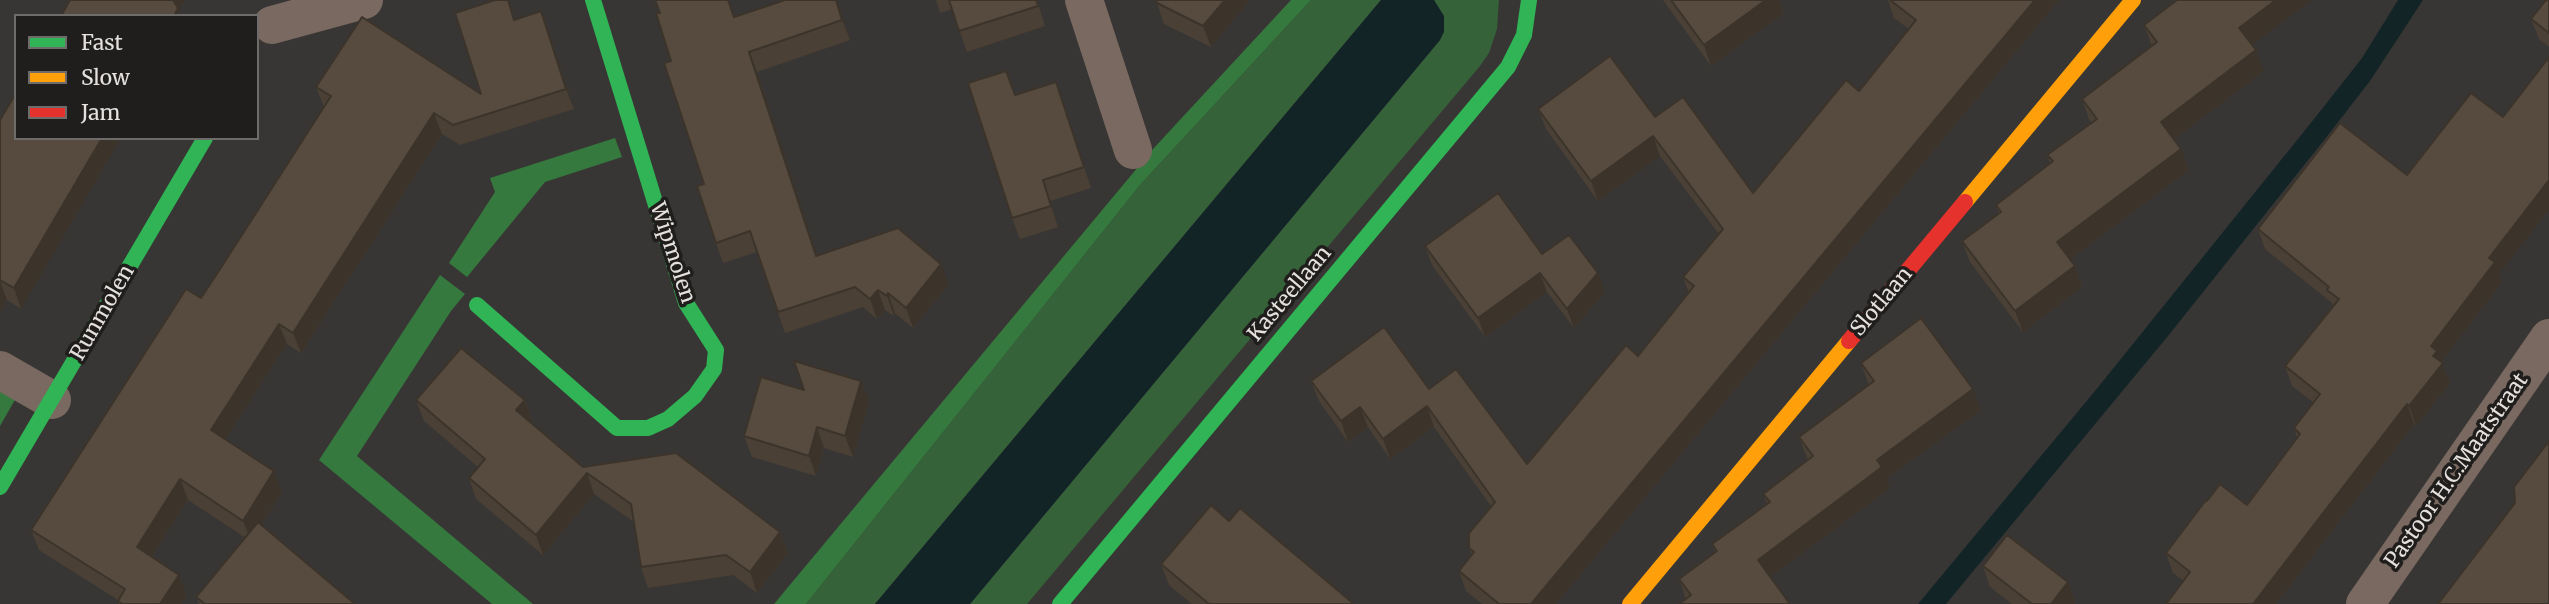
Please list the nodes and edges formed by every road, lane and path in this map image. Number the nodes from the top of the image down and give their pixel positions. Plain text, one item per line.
1 (364, 0) edge
2 (593, 0) edge
3 (1084, 0) edge
4 (1529, 0) edge
5 (2133, 0) edge
6 (265, 25) edge
7 (204, 140) edge
8 (1133, 150) dead end
9 (477, 305) dead end
10 (2549, 338) edge
11 (0, 370) edge
12 (52, 400) junction
13 (0, 486) edge
14 (1066, 602) edge
15 (1630, 604) edge
16 (2365, 604) edge

1 - 6 street
2 - 9 street, Wipmolen
3 - 8 street
4 - 14 street, Kasteellaan
5 - 15 street, Slotlaan
7 - 12 street, Runmolen
10 - 16 street, Pastoor H.C.Maatstraat
11 - 12 street
12 - 13 street, Runmolen

